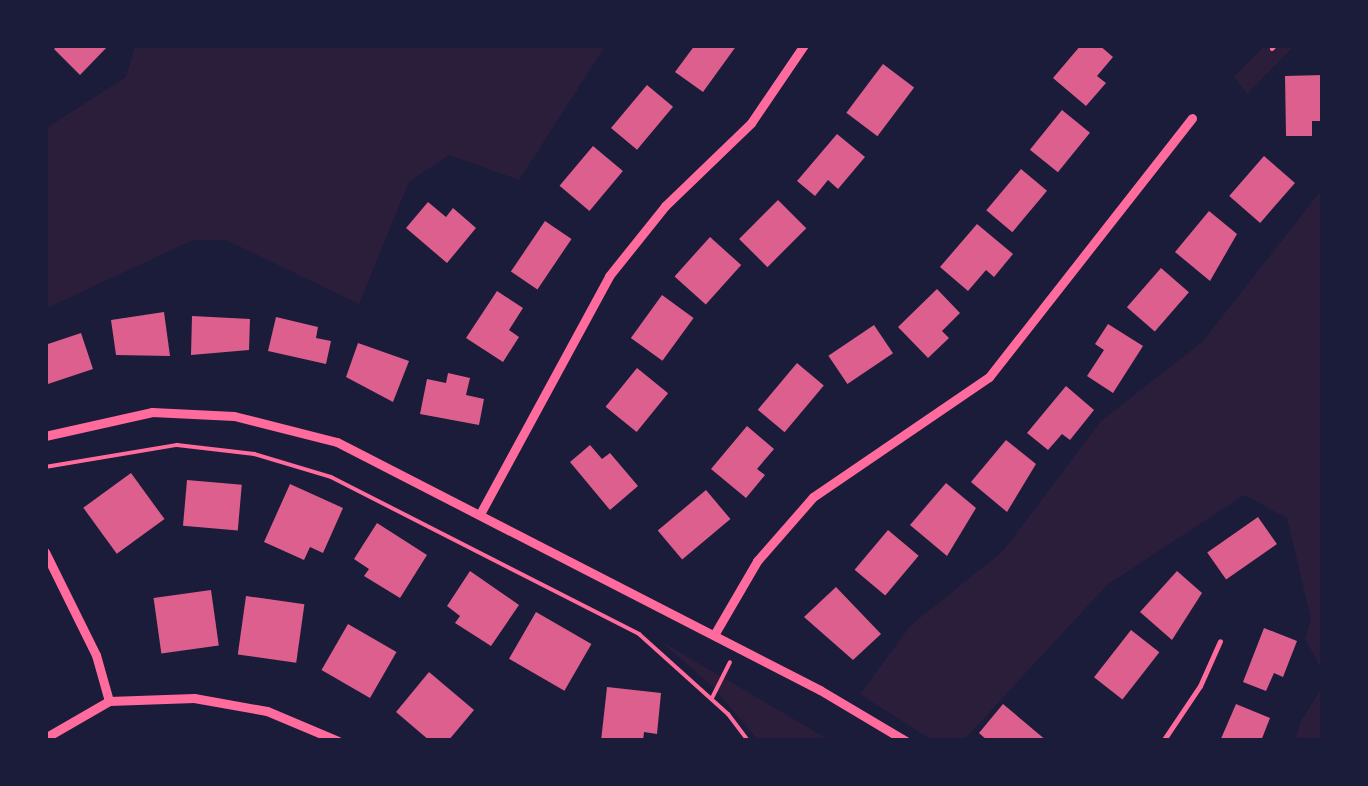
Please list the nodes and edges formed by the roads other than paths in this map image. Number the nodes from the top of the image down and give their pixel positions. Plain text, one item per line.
1 (804, 45) edge
2 (1192, 118) dead end
3 (45, 436) edge
4 (480, 514) junction
5 (45, 552) edge
6 (714, 635) junction
7 (1220, 641) dead end
8 (110, 702) junction
9 (45, 738) edge
10 (338, 741) edge
11 (906, 741) edge
12 (1163, 741) edge

1 - 4 street
2 - 6 street
3 - 4 street
4 - 6 street
5 - 8 street
6 - 11 street
7 - 12 lane
8 - 9 street
8 - 10 street

